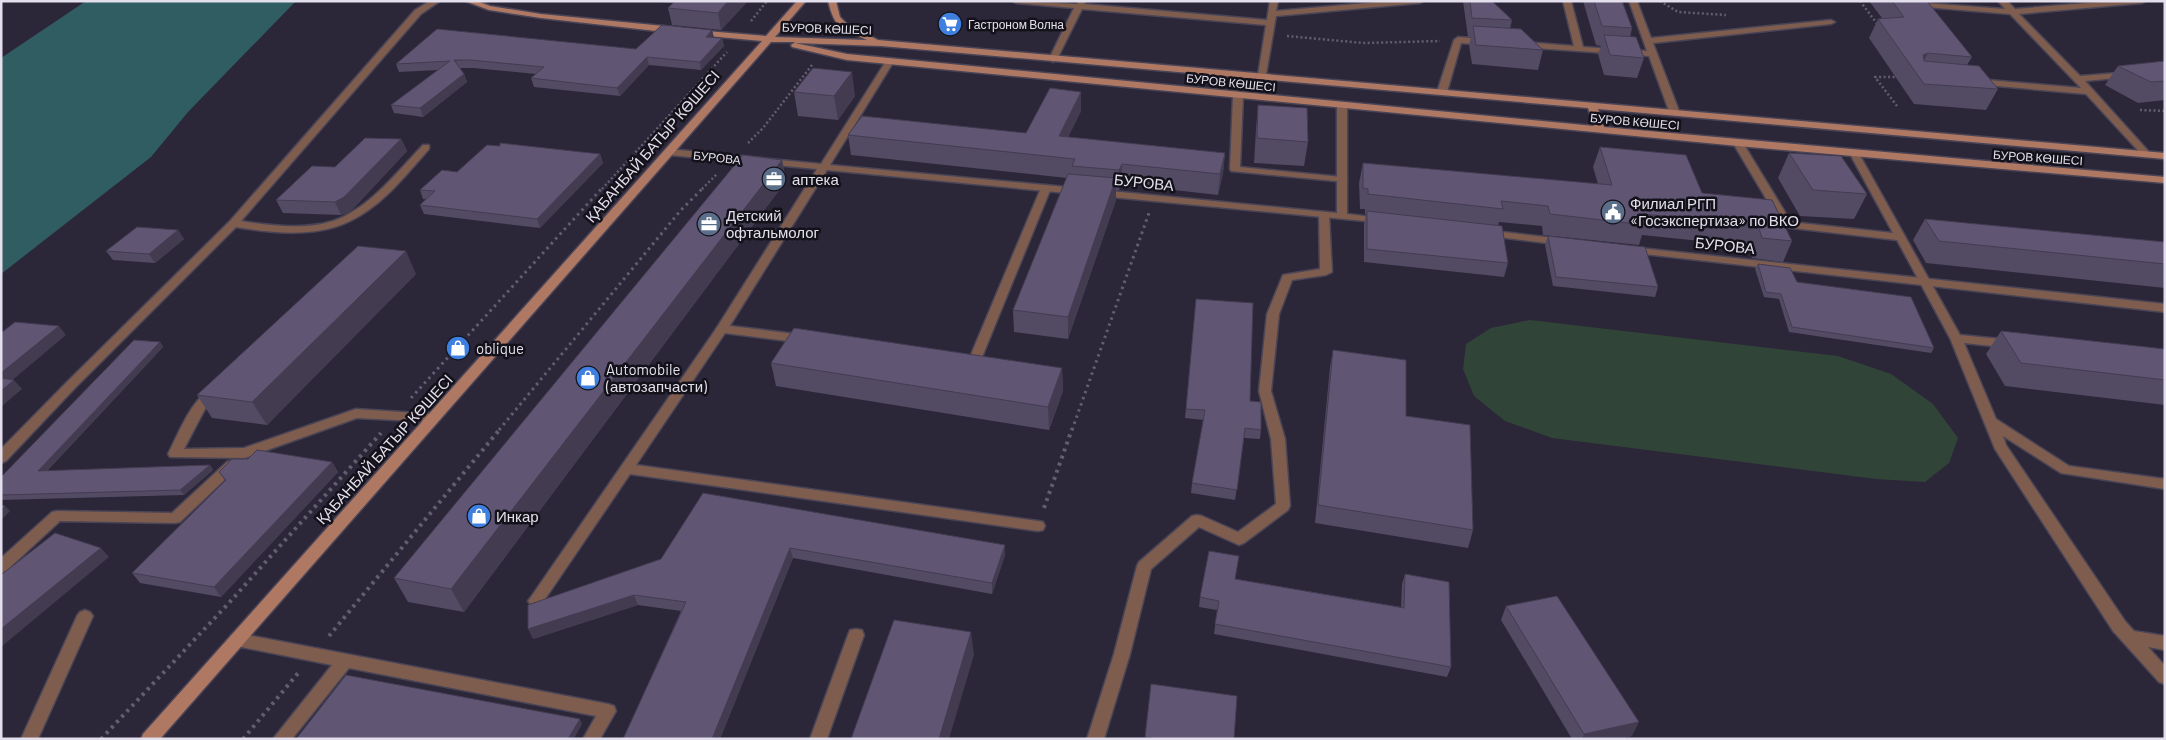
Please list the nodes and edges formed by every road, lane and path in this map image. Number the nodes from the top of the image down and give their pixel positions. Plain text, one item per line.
1 (436, 1) edge
2 (470, 1) edge
3 (767, 1) edge
4 (802, 1) edge
5 (832, 1) edge
6 (1016, 1) edge
7 (1274, 1) edge
8 (1420, 1) edge
9 (1567, 1) edge
10 (1633, 1) edge
11 (1860, 1) edge
12 (2002, 1) edge
13 (2142, 1) edge
14 (1080, 4) edge
15 (1925, 5) edge
16 (2013, 12) junction
17 (1271, 18) junction
18 (1831, 22) dead end
19 (680, 30) edge
20 (690, 31) edge
21 (1884, 32) edge
22 (1269, 34) junction
23 (739, 36) junction
24 (768, 39) junction
25 (1458, 40) junction
26 (1648, 41) junction
27 (881, 43) junction
28 (1495, 43) edge
29 (1514, 44) edge
30 (1579, 48) junction
31 (823, 52) junction
32 (1652, 54) junction
33 (1053, 59) junction
34 (890, 61) junction
35 (2136, 73) edge
36 (1262, 75) junction
37 (1901, 77) edge
38 (2078, 79) junction
39 (1966, 81) edge
40 (2089, 91) junction
41 (1442, 92) junction
42 (1238, 96) junction
43 (1592, 105) junction
44 (1342, 106) junction
45 (1897, 106) dead end
46 (2140, 110) dead end
47 (1674, 111) junction
48 (2165, 111) edge
49 (1600, 130) junction
50 (1738, 143) junction
51 (426, 147) dead end
52 (668, 152) junction
53 (1855, 154) junction
54 (2147, 155) junction
55 (2165, 156) edge
56 (732, 158) junction
57 (824, 167) junction
58 (1342, 180) junction
59 (2165, 180) edge
60 (1046, 188) junction
61 (1154, 198) junction
62 (1324, 215) junction
63 (1342, 217) junction
64 (1391, 222) edge
65 (234, 223) junction
66 (1470, 232) edge
67 (1899, 237) junction
68 (1579, 244) edge
69 (1618, 248) edge
70 (1924, 283) junction
71 (2165, 308) edge
72 (722, 329) junction
73 (1956, 338) junction
74 (819, 342) edge
75 (2022, 346) edge
76 (955, 360) edge
77 (224, 385) edge
78 (396, 415) junction
79 (433, 418) junction
80 (1990, 422) junction
81 (245, 453) junction
82 (1, 458) edge
83 (626, 469) junction
84 (2165, 484) edge
85 (1038, 526) joint
86 (1, 567) edge
87 (536, 601) edge
88 (84, 616) dead end
89 (856, 636) dead end
90 (2128, 637) junction
91 (237, 640) junction
92 (2165, 643) edge
93 (313, 655) junction
94 (346, 661) junction
95 (2165, 677) edge
96 (29, 739) edge
97 (101, 739) edge
98 (149, 739) edge
99 (243, 739) edge
100 (281, 739) edge
101 (591, 739) edge
102 (818, 739) edge
103 (1095, 739) edge

1 - 65 street
2 - 19 main road
3 - 23 path
4 - 24 main road, ҚАБАНБАЙ БАТЫР КӨШЕСІ
5 - 27 main road
6 - 14 street
7 - 17 street
8 - 17 street
9 - 30 street
10 - 26 street
11 - 21 path
12 - 16 street
13 - 16 street
14 - 17 street
14 - 33 street
15 - 16 street
16 - 38 street
17 - 22 street
18 - 26 street
20 - 23 main road
22 - 25 path
22 - 36 street
23 - 24 main road
23 - 78 path
24 - 27 main road, БУРОВ КӨШЕСІ
24 - 31 main road, БУРОВ КӨШЕСІ
24 - 52 main road, ҚАБАНБАЙ БАТЫР КӨШЕСІ
25 - 28 street
25 - 41 street
26 - 32 street
27 - 33 main road, БУРОВ КӨШЕСІ
29 - 30 street
30 - 32 street
31 - 34 main road, БУРОВ КӨШЕСІ
31 - 56 path
32 - 47 street
33 - 36 main road, БУРОВ КӨШЕСІ
34 - 42 main road, БУРОВ КӨШЕСІ
34 - 57 street
35 - 38 street
36 - 41 main road, БУРОВ КӨШЕСІ
37 - 45 path
38 - 40 street
39 - 40 street
40 - 54 street
41 - 43 main road, БУРОВ КӨШЕСІ
42 - 44 main road, БУРОВ КӨШЕСІ
42 - 58 street
43 - 47 main road, БУРОВ КӨШЕСІ
43 - 49 main road
44 - 49 main road, БУРОВ КӨШЕСІ
44 - 58 street
46 - 48 path
47 - 54 main road, БУРОВ КӨШЕСІ
49 - 50 main road, БУРОВ КӨШЕСІ
50 - 53 main road, БУРОВ КӨШЕСІ
50 - 67 street
51 - 65 street
52 - 56 street, БУРОВА
52 - 79 main road, ҚАБАНБАЙ БАТЫР КӨШЕСІ
53 - 59 main road, БУРОВ КӨШЕСІ
53 - 67 street
54 - 55 main road, БУРОВ КӨШЕСІ
56 - 57 street, БУРОВА
56 - 93 path
57 - 60 street, БУРОВА
57 - 72 street
58 - 63 street
60 - 61 street, БУРОВА
60 - 76 street
61 - 62 street, БУРОВА
61 - 85 path
62 - 63 street, БУРОВА
62 - 103 street
63 - 64 street, БУРОВА
65 - 82 street
66 - 68 street
67 - 70 street
69 - 70 street, БУРОВА
70 - 71 street, БУРОВА
70 - 73 street
72 - 74 street
72 - 83 street
73 - 75 street
73 - 80 street
77 - 81 street
78 - 79 street
78 - 81 street
78 - 97 path
79 - 91 main road, ҚАБАНБАЙ БАТЫР КӨШЕСІ
80 - 84 street
80 - 90 street
81 - 86 street
83 - 85 street
83 - 87 street
88 - 96 street
89 - 102 street
90 - 92 street
90 - 95 street
91 - 93 street
91 - 98 main road, ҚАБАНБАЙ БАТЫР КӨШЕСІ
93 - 94 street
93 - 99 path
94 - 100 street
94 - 101 street

